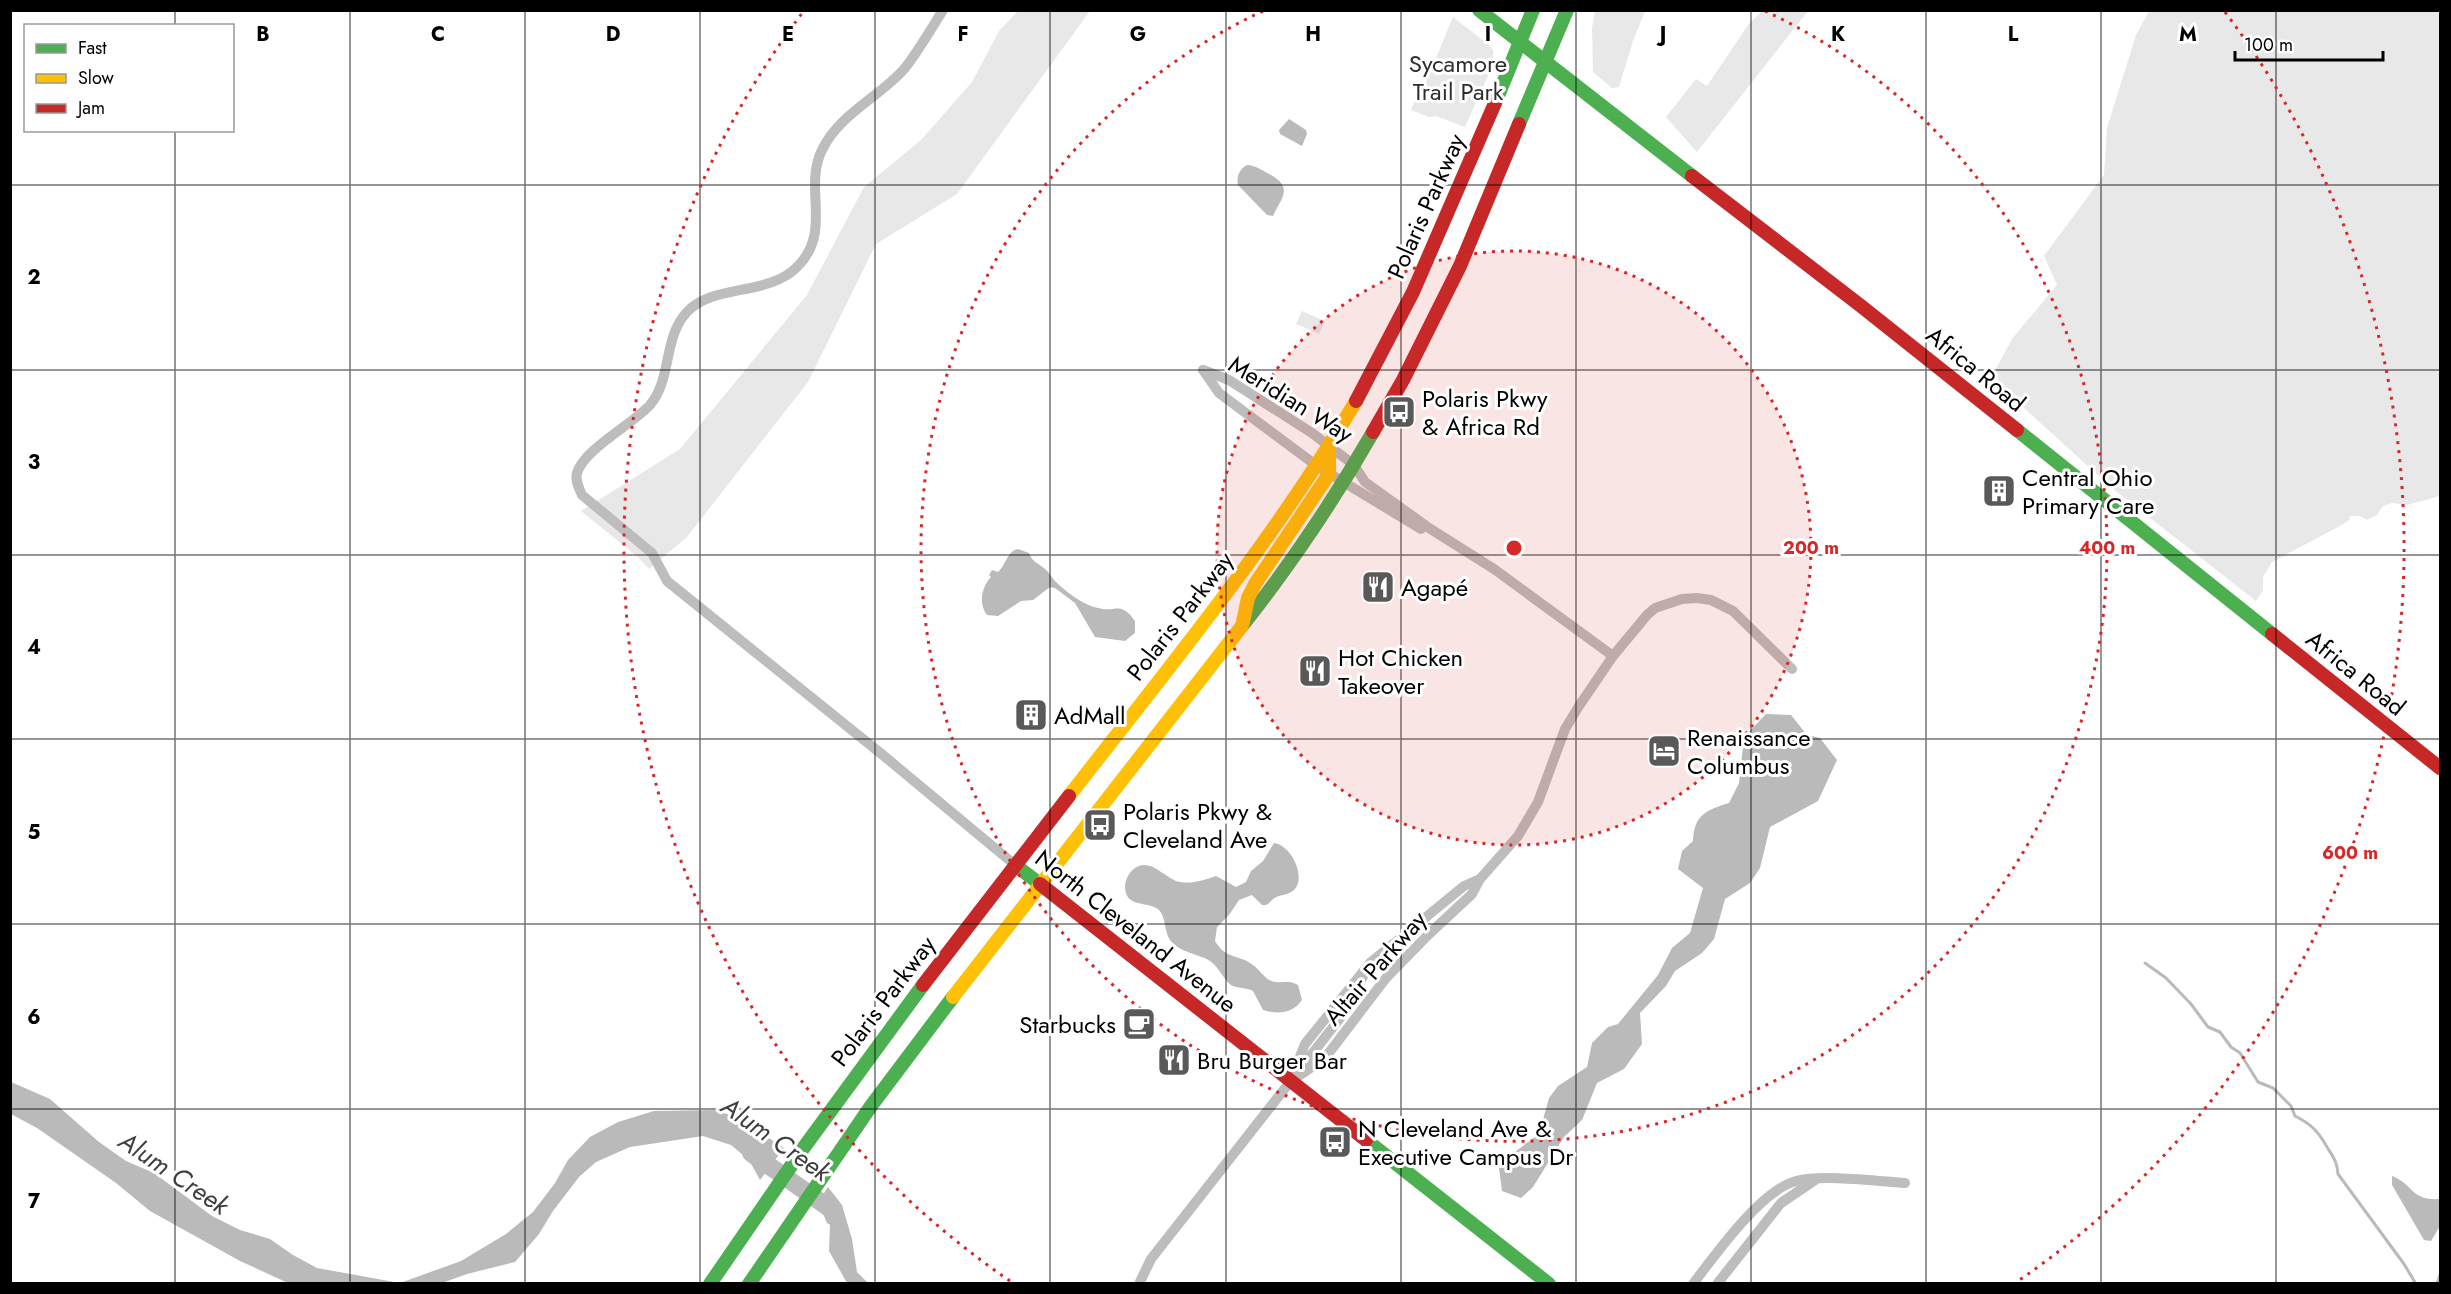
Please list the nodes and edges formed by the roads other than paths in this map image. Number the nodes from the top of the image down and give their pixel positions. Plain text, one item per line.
1 (943, 10) edge
2 (1479, 10) edge
3 (1533, 10) edge
4 (1567, 10) edge
5 (1520, 42) junction
6 (1546, 63) junction
7 (1329, 447) junction
8 (1354, 465) junction
9 (1323, 470) junction
10 (1343, 484) junction
11 (1449, 541) junction
12 (1242, 626) junction
13 (1613, 656) junction
14 (1792, 669) dead end
15 (2440, 768) edge
16 (1015, 865) junction
17 (1480, 879) junction
18 (1040, 884) junction
19 (1291, 1081) junction
20 (1818, 1178) junction
21 (1905, 1183) dead end
22 (714, 1278) edge
23 (749, 1284) edge
24 (1139, 1284) edge
25 (1549, 1284) edge
26 (1693, 1284) edge
27 (1717, 1284) edge

1 - 16 street, North Cleveland Avenue
2 - 5 main road, Africa Road
3 - 5 main road, Polaris Parkway
4 - 6 main road
5 - 6 main road, Africa Road
5 - 7 main road, Polaris Parkway
6 - 8 main road
6 - 15 main road, Africa Road
7 - 8 street, Meridian Way
7 - 9 main road
7 - 9 street, Meridian Way
8 - 10 main road
8 - 11 street, Meridian Way
9 - 10 street, Meridian Way
9 - 12 main road
9 - 16 main road, Polaris Parkway
10 - 11 street, Meridian Way
10 - 12 main road
11 - 13 street, Meridian Way
12 - 18 main road
13 - 14 street, Altair Parkway
13 - 17 street, Altair Parkway
16 - 18 main road, North Cleveland Avenue
16 - 22 main road, Polaris Parkway
17 - 19 street, Altair Parkway
17 - 19 street, Altair Parkway
18 - 19 main road, North Cleveland Avenue
18 - 23 main road
19 - 24 street
19 - 25 main road, North Cleveland Avenue
20 - 21 street
20 - 26 street
20 - 27 street

